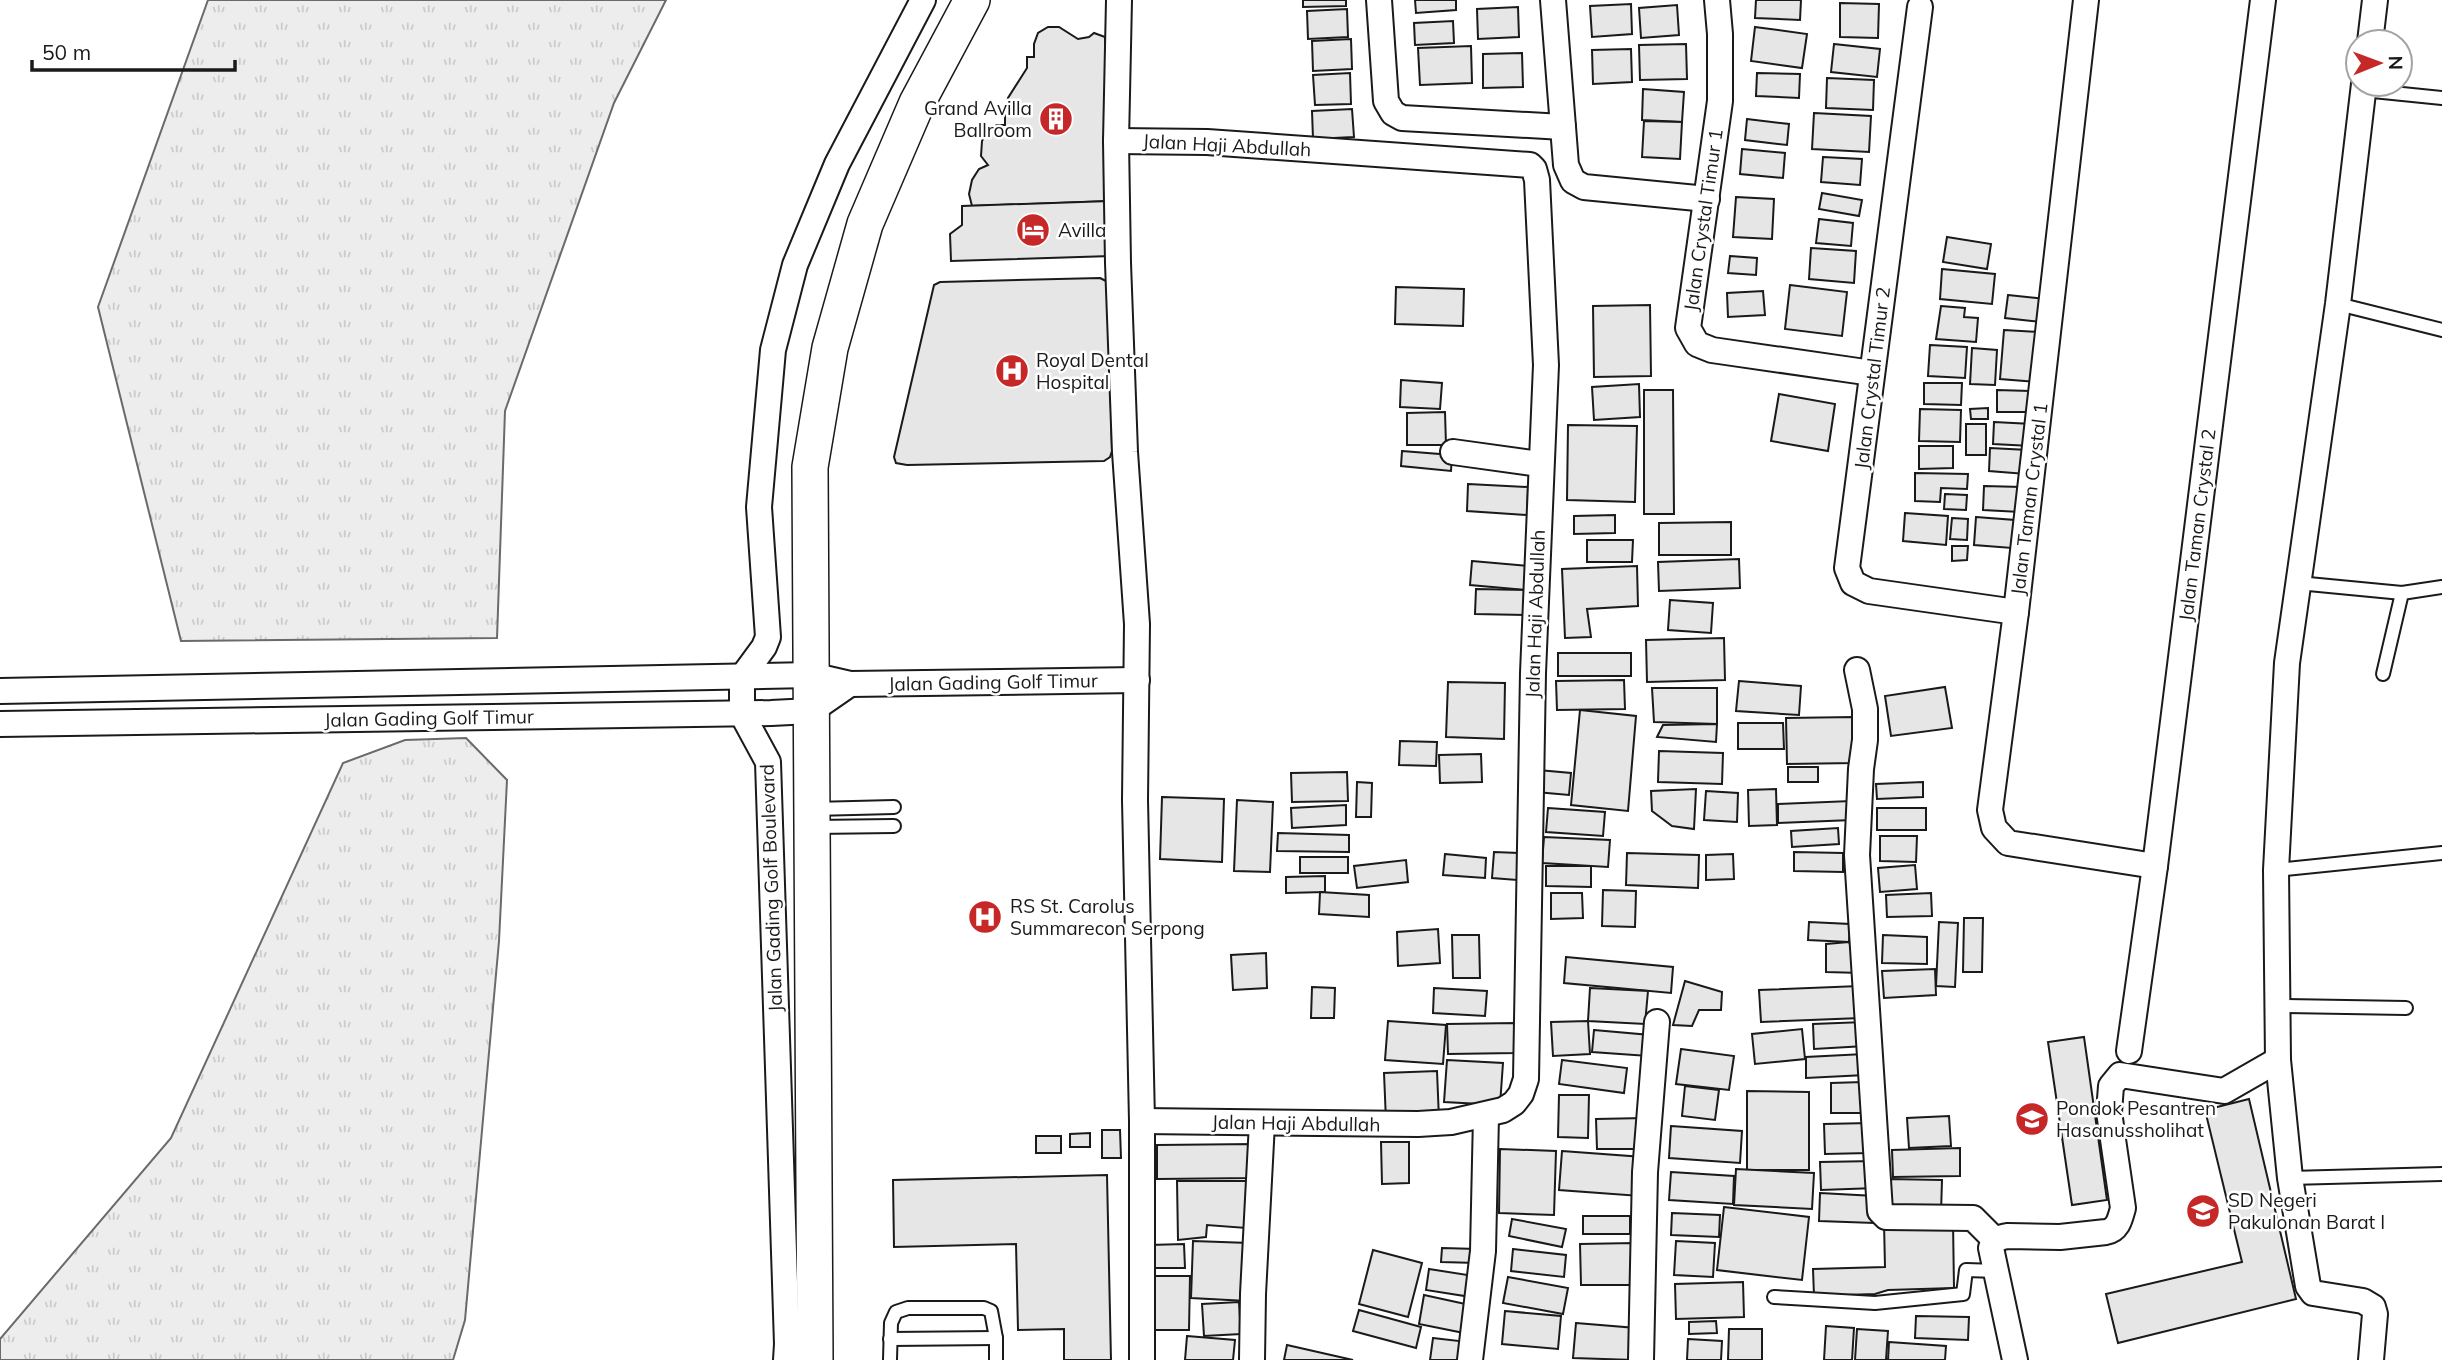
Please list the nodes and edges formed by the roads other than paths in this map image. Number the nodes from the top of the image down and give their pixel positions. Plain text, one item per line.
1 (923, 0) edge
2 (972, 0) edge
3 (1119, 0) edge
4 (1379, 0) edge
5 (1553, 0) edge
6 (1717, 0) edge
7 (2087, 0) edge
8 (2263, 0) edge
9 (2375, 0) edge
10 (1920, 7) dead end
11 (2372, 28) edge
12 (2414, 94) edge
13 (2363, 98) edge
14 (2442, 98) edge
15 (1563, 127) junction
16 (1116, 141) junction
17 (1707, 199) junction
18 (2338, 304) junction
19 (2442, 330) edge
20 (1872, 373) junction
21 (1453, 453) dead end
22 (1540, 464) junction
23 (2298, 583) junction
24 (2442, 587) edge
25 (2402, 593) junction
26 (2016, 612) junction
27 (1857, 670) dead end
28 (2383, 674) dead end
29 (811, 675) junction
30 (742, 677) junction
31 (1137, 680) junction
32 (850, 684) junction
33 (0, 691) edge
34 (811, 711) junction
35 (743, 714) junction
36 (0, 724) edge
37 (894, 807) dead end
38 (813, 818) junction
39 (894, 826) dead end
40 (2442, 853) edge
41 (2155, 866) junction
42 (2276, 870) junction
43 (2279, 1006) junction
44 (2406, 1008) dead end
45 (1657, 1022) dead end
46 (2129, 1051) dead end
47 (2278, 1060) junction
48 (1486, 1116) junction
49 (1142, 1121) junction
50 (1262, 1123) junction
51 (2442, 1174) edge
52 (2290, 1178) junction
53 (1995, 1240) junction
54 (1997, 1271) junction
55 (1774, 1297) dead end
56 (996, 1338) junction
57 (890, 1339) junction
58 (786, 1360) edge
59 (815, 1360) edge
60 (890, 1360) edge
61 (996, 1360) edge
62 (1142, 1360) edge
63 (1252, 1360) edge
64 (1470, 1360) edge
65 (1641, 1360) edge
66 (2014, 1360) edge
67 (2371, 1360) edge

1 - 30 street
2 - 29 main road, Jalan Gading Golf Boulevard
3 - 16 street
4 - 15 street
5 - 15 street
6 - 17 street, Jalan Crystal Timur 1
7 - 26 street, Jalan Taman Crystal 1
8 - 41 street, Jalan Taman Crystal 2
9 - 11 street
10 - 20 street, Jalan Crystal Timur 2
12 - 14 lane
13 - 18 street
15 - 17 street
16 - 22 street, Jalan Haji Abdullah
16 - 31 street
17 - 20 street, Jalan Crystal Timur 1
18 - 19 lane
18 - 23 street
20 - 26 street, Jalan Crystal Timur 2
21 - 22 street
22 - 48 street, Jalan Haji Abdullah
23 - 25 lane
23 - 42 street
24 - 25 lane
25 - 28 lane
26 - 41 street, Jalan Taman Crystal 1
27 - 53 street
29 - 30 street, Jalan Gading Golf Timur
29 - 32 street, Jalan Gading Golf Timur
29 - 34 main road, Jalan Gading Golf Boulevard
30 - 33 street, Jalan Gading Golf Timur
30 - 35 street, Jalan Gading Golf Boulevard
31 - 32 street, Jalan Gading Golf Timur
31 - 49 street
32 - 34 street
34 - 35 street, Jalan Gading Golf Timur
34 - 38 main road, Jalan Gading Golf Boulevard
35 - 36 street, Jalan Gading Golf Timur
35 - 58 street, Jalan Gading Golf Boulevard
37 - 38 lane
38 - 39 lane
38 - 59 main road, Jalan Gading Golf Boulevard
40 - 42 lane
41 - 46 street, Jalan Taman Crystal 2
42 - 43 street
43 - 44 lane
43 - 47 street
45 - 65 street
47 - 52 street
47 - 53 street
48 - 50 street, Jalan Haji Abdullah
48 - 64 street
49 - 50 street, Jalan Haji Abdullah
49 - 62 street
50 - 63 street
51 - 52 lane
52 - 67 street
53 - 54 street
54 - 55 lane
54 - 66 street
56 - 57 lane
56 - 57 lane
56 - 61 lane
57 - 60 lane

